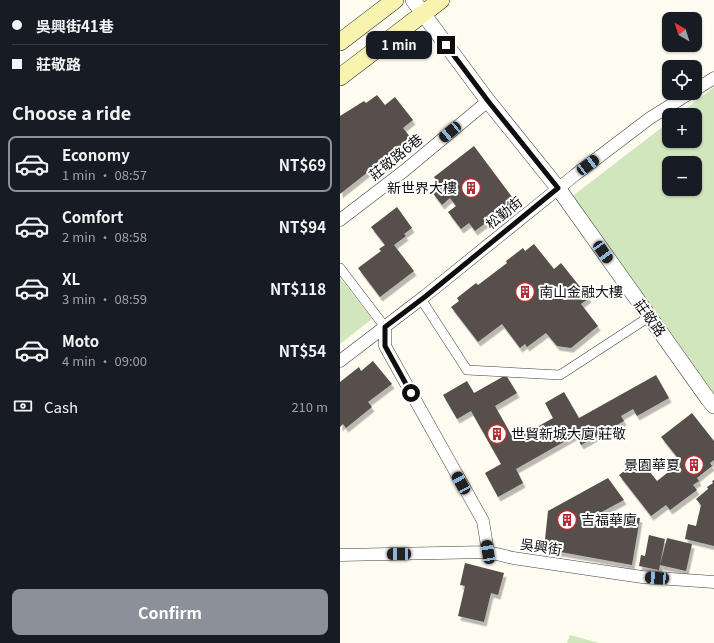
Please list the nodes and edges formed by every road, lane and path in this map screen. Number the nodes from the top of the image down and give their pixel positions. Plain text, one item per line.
1 (395, 0) edge
2 (441, 0) edge
3 (418, 7) edge
4 (340, 42) edge
5 (340, 77) edge
6 (714, 78) edge
7 (702, 86) edge
8 (679, 100) edge
9 (488, 101) junction
10 (558, 188) junction
11 (340, 220) edge
12 (340, 268) edge
13 (421, 299) junction
14 (649, 317) junction
15 (385, 327) junction
16 (340, 361) edge
17 (714, 406) edge
18 (488, 552) junction
19 (340, 555) edge
20 (714, 582) edge

1 - 4 main road
2 - 3 main road
3 - 5 main road
3 - 9 street, 莊敬路
6 - 7 street
8 - 10 street, 松勤街
9 - 10 street, 莊敬路
9 - 11 street, 莊敬路6巷
10 - 13 street, 松勤街
10 - 14 street, 莊敬路
12 - 15 street
13 - 14 street
13 - 15 street, 松勤街
14 - 17 street, 莊敬路
15 - 16 street, 松勤街
15 - 18 street
18 - 19 street, 吳興街
18 - 20 street, 吳興街

